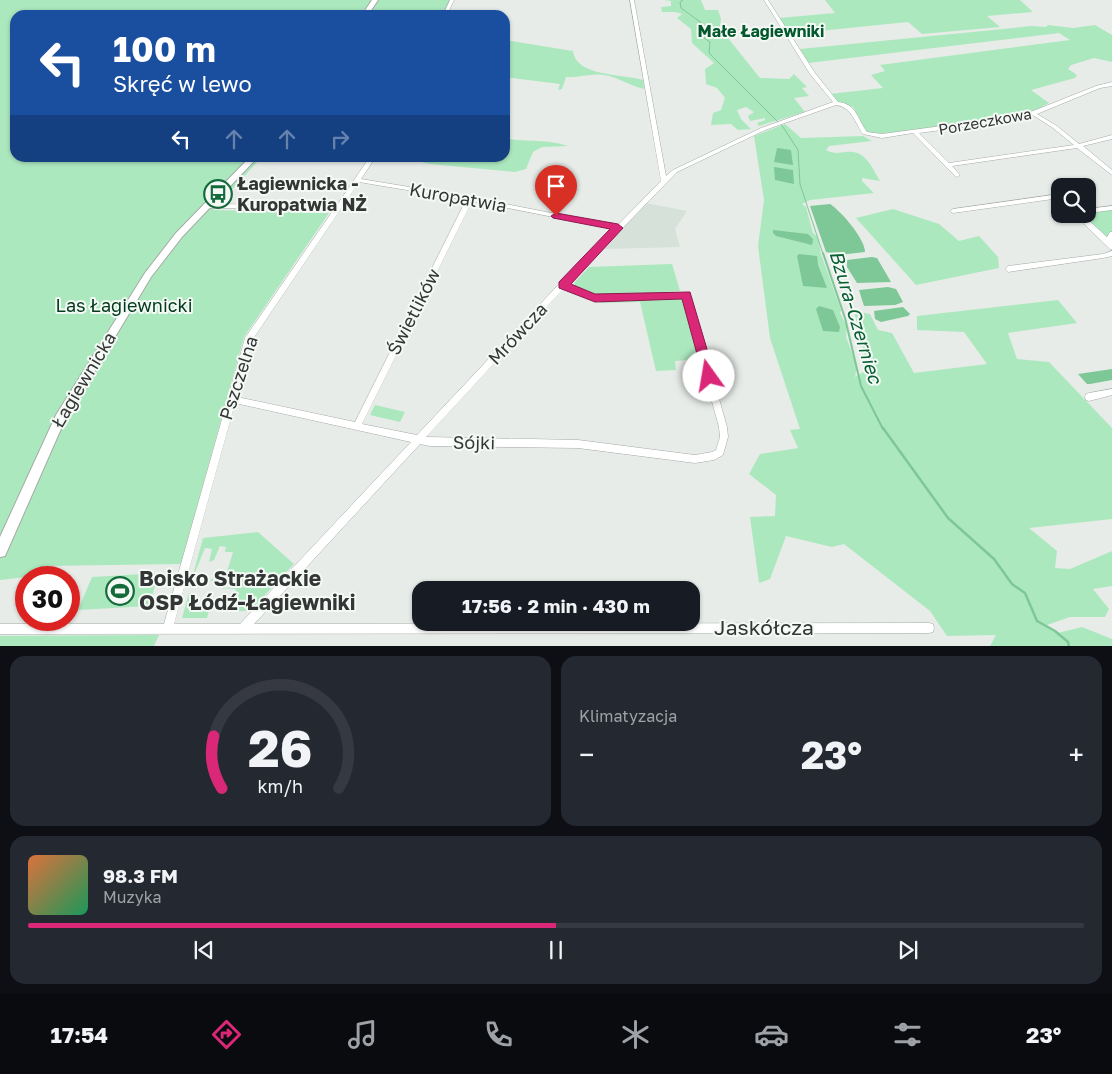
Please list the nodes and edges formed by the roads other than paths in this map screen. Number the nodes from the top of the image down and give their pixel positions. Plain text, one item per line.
1 (632, 0) edge
2 (766, 0) edge
3 (1112, 84) edge
4 (836, 103) junction
5 (1035, 115) junction
6 (916, 133) junction
7 (1112, 137) edge
8 (1077, 146) junction
9 (249, 162) edge
10 (369, 162) edge
11 (949, 165) junction
12 (663, 167) junction
13 (676, 170) junction
14 (1112, 173) edge
15 (957, 175) dead end
16 (358, 180) junction
17 (664, 181) junction
18 (1051, 197) edge
19 (470, 199) junction
20 (206, 206) junction
21 (1112, 208) edge
22 (1096, 209) edge
23 (334, 210) junction
24 (953, 211) dead end
25 (1087, 223) edge
26 (618, 228) junction
27 (1112, 234) edge
28 (1112, 246) edge
29 (1112, 253) edge
30 (1008, 269) dead end
31 (563, 285) junction
32 (1112, 392) edge
33 (1089, 397) dead end
34 (230, 399) junction
35 (357, 426) junction
36 (420, 440) junction
37 (0, 552) edge
38 (168, 628) junction
39 (244, 628) junction
40 (929, 628) dead end
41 (0, 629) edge

1 - 12 street
2 - 4 street
3 - 5 street, Porzeczkowa
4 - 6 street, Porzeczkowa
4 - 13 street, Mrówcza
5 - 6 street, Porzeczkowa
5 - 8 street
6 - 11 street
7 - 8 street
8 - 11 street
8 - 14 street
9 - 20 street, Łagiewnicka
10 - 16 street, Pszczelna
11 - 15 street
12 - 13 street
12 - 17 street
13 - 17 street, Mrówcza
16 - 19 street, Kuropatwia
16 - 23 street, Pszczelna
17 - 26 street, Mrówcza
18 - 24 street
19 - 26 street, Kuropatwia
19 - 35 street, Świetlików
20 - 23 street
20 - 37 street, Łagiewnicka
21 - 22 street
23 - 34 street, Pszczelna
25 - 28 street
26 - 31 street, Mrówcza
27 - 28 street
29 - 30 street
31 - 36 street, Mrówcza
31 - 36 street, Sójki
32 - 33 street
34 - 35 street, Sójki
34 - 38 street, Pszczelna
35 - 36 street, Sójki
36 - 39 street, Mrówcza
38 - 39 street, Jaskółcza
38 - 41 street, Jaskółcza
39 - 40 street, Jaskółcza

